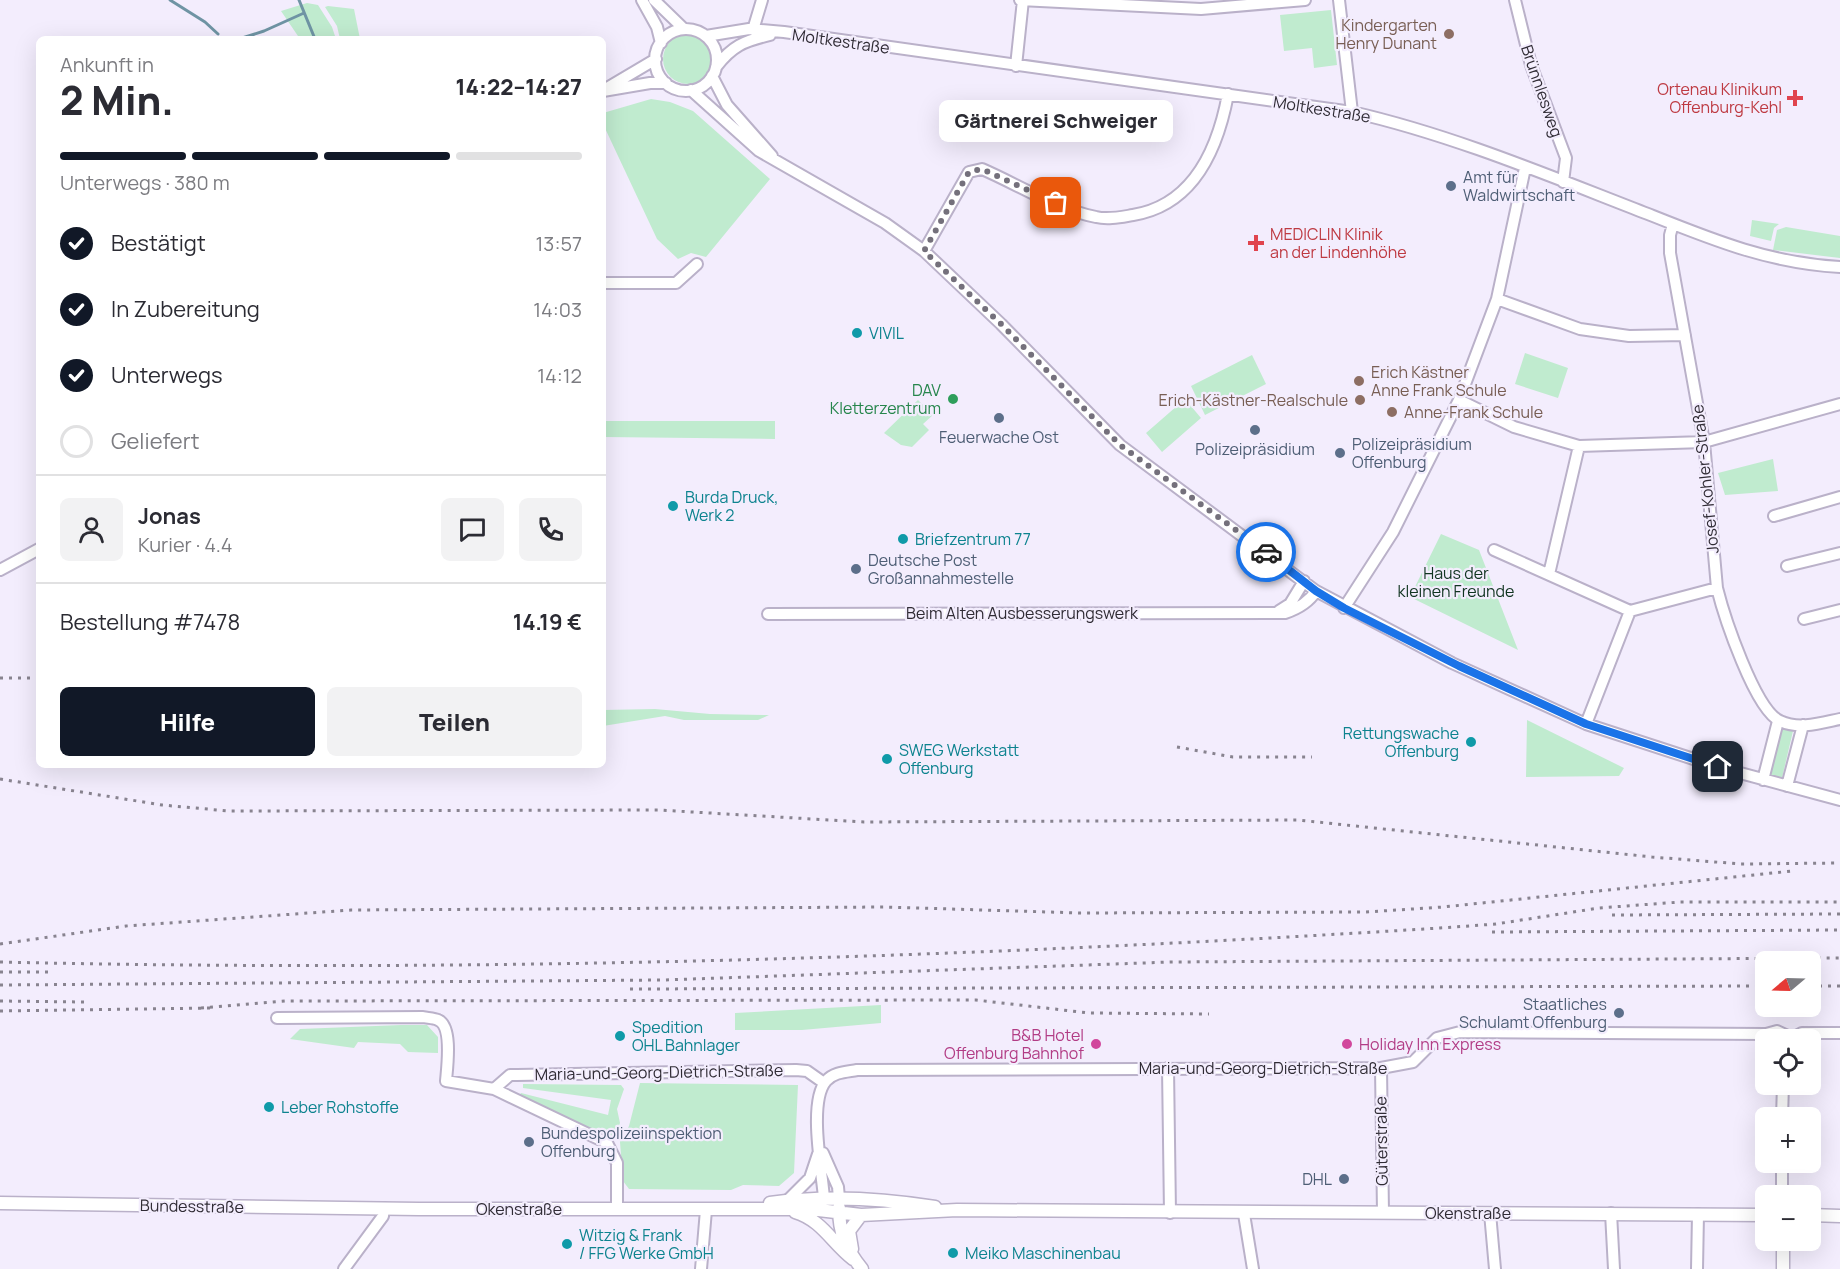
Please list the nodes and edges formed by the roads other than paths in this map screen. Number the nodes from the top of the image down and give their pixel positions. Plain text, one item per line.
1 (642, 0) edge
2 (654, 0) edge
3 (762, 0) edge
4 (1022, 0) edge
5 (1305, 0) edge
6 (1338, 0) edge
7 (1515, 0) edge
8 (684, 29) junction
9 (753, 30) junction
10 (784, 32) junction
11 (706, 36) junction
12 (661, 43) junction
13 (656, 59) junction
14 (1016, 66) junction
15 (714, 72) junction
16 (666, 83) junction
17 (606, 89) edge
18 (606, 90) edge
19 (691, 90) junction
20 (1228, 94) junction
21 (1352, 112) junction
22 (774, 158) junction
23 (1525, 168) junction
24 (1563, 182) junction
25 (1673, 224) junction
26 (924, 251) junction
27 (697, 264) dead end
28 (1840, 267) edge
29 (606, 283) edge
30 (1497, 299) junction
31 (1685, 335) junction
32 (1459, 400) junction
33 (1840, 404) edge
34 (1704, 442) junction
35 (1579, 446) junction
36 (1840, 497) edge
37 (1774, 516) dead end
38 (1494, 550) dead end
39 (36, 551) edge
40 (1840, 553) edge
41 (1787, 566) dead end
42 (0, 570) edge
43 (1549, 574) junction
44 (1304, 581) junction
45 (1717, 588) junction
46 (1316, 591) junction
47 (1344, 608) junction
48 (1840, 610) edge
49 (1630, 611) junction
50 (1276, 613) junction
51 (768, 614) dead end
52 (1804, 619) dead end
53 (1840, 720) edge
54 (1778, 721) junction
55 (1586, 724) junction
56 (1803, 725) junction
57 (1763, 780) junction
58 (1787, 786) junction
59 (1840, 800) edge
60 (277, 1018) dead end
61 (1821, 1033) edge
62 (1840, 1033) edge
63 (1755, 1036) edge
64 (1168, 1068) junction
65 (1381, 1068) junction
66 (824, 1083) junction
67 (494, 1089) junction
68 (820, 1145) junction
69 (838, 1198) junction
70 (0, 1203) edge
71 (824, 1204) junction
72 (787, 1205) junction
73 (384, 1208) junction
74 (617, 1209) junction
75 (706, 1210) junction
76 (957, 1210) junction
77 (838, 1213) junction
78 (1170, 1213) junction
79 (1490, 1213) junction
80 (1611, 1213) junction
81 (1244, 1214) junction
82 (1383, 1214) junction
83 (1698, 1214) junction
84 (861, 1215) junction
85 (1755, 1215) edge
86 (1821, 1215) edge
87 (1840, 1216) edge
88 (825, 1228) junction
89 (1783, 1251) edge
90 (858, 1264) edge
91 (344, 1269) edge
92 (701, 1269) edge
93 (1253, 1269) edge
94 (1494, 1269) edge
95 (1614, 1269) edge
96 (1697, 1269) edge
97 (1783, 1269) edge

1 - 12 street
2 - 8 street
3 - 9 street
4 - 5 street
4 - 14 street
6 - 21 street
7 - 24 street, Brünnlesweg
8 - 11 street
8 - 12 street
9 - 10 street, Moltkestraße
9 - 11 street, Moltkestraße
10 - 14 street, Moltkestraße
10 - 15 street, Moltkestraße
11 - 15 street
12 - 13 street
13 - 16 street
13 - 17 street
14 - 20 street, Moltkestraße
15 - 19 street
15 - 22 street
16 - 18 street
16 - 19 street
19 - 22 street
20 - 21 street, Moltkestraße
20 - 26 street
21 - 23 street, Moltkestraße
22 - 26 street
23 - 24 street, Moltkestraße
23 - 30 street
24 - 25 street, Moltkestraße
25 - 28 street, Moltkestraße
25 - 31 street, Josef-Kohler-Straße
26 - 44 street
27 - 29 street
30 - 31 street
30 - 32 street
31 - 34 street, Josef-Kohler-Straße
32 - 35 street
32 - 47 street
33 - 34 street
34 - 35 street
34 - 45 street, Josef-Kohler-Straße
35 - 43 street
36 - 37 street
38 - 43 street
39 - 42 street
40 - 41 street
43 - 49 street
44 - 46 street
44 - 50 street
45 - 49 street
45 - 54 street, Josef-Kohler-Straße
46 - 47 street
46 - 50 street, Beim Alten Ausbesserungswerk
47 - 55 street
48 - 52 street
49 - 55 street
50 - 51 street, Beim Alten Ausbesserungswerk
53 - 56 street
54 - 56 street
54 - 57 street
55 - 57 street
56 - 58 street
57 - 58 street
58 - 59 street
60 - 67 street
61 - 62 street, Maria-und-Georg-Dietrich-Straße
63 - 65 street, Maria-und-Georg-Dietrich-Straße
64 - 65 street, Maria-und-Georg-Dietrich-Straße
64 - 66 street, Maria-und-Georg-Dietrich-Straße
64 - 78 street
65 - 82 street, Güterstraße
66 - 67 street, Maria-und-Georg-Dietrich-Straße
66 - 68 street
67 - 74 street
68 - 69 street
68 - 71 street
68 - 72 street
69 - 71 main road, Okenstraße
69 - 76 main road, Okenstraße
69 - 77 main road
70 - 73 main road, Bundesstraße
71 - 72 main road, Okenstraße
71 - 77 main road, Okenstraße
71 - 88 main road
72 - 75 main road, Okenstraße
72 - 88 main road
73 - 74 main road, Okenstraße
73 - 91 street
74 - 75 main road, Okenstraße
75 - 92 street
76 - 78 main road, Okenstraße
76 - 84 main road, Okenstraße
77 - 84 main road, Okenstraße
77 - 90 main road
78 - 81 main road, Okenstraße
79 - 80 main road, Okenstraße
79 - 82 main road, Okenstraße
79 - 94 street
80 - 83 main road, Okenstraße
80 - 95 street
81 - 82 main road, Okenstraße
81 - 93 street
83 - 85 main road, Okenstraße
83 - 96 street
84 - 90 main road
86 - 87 main road
88 - 90 main road
89 - 97 main road

